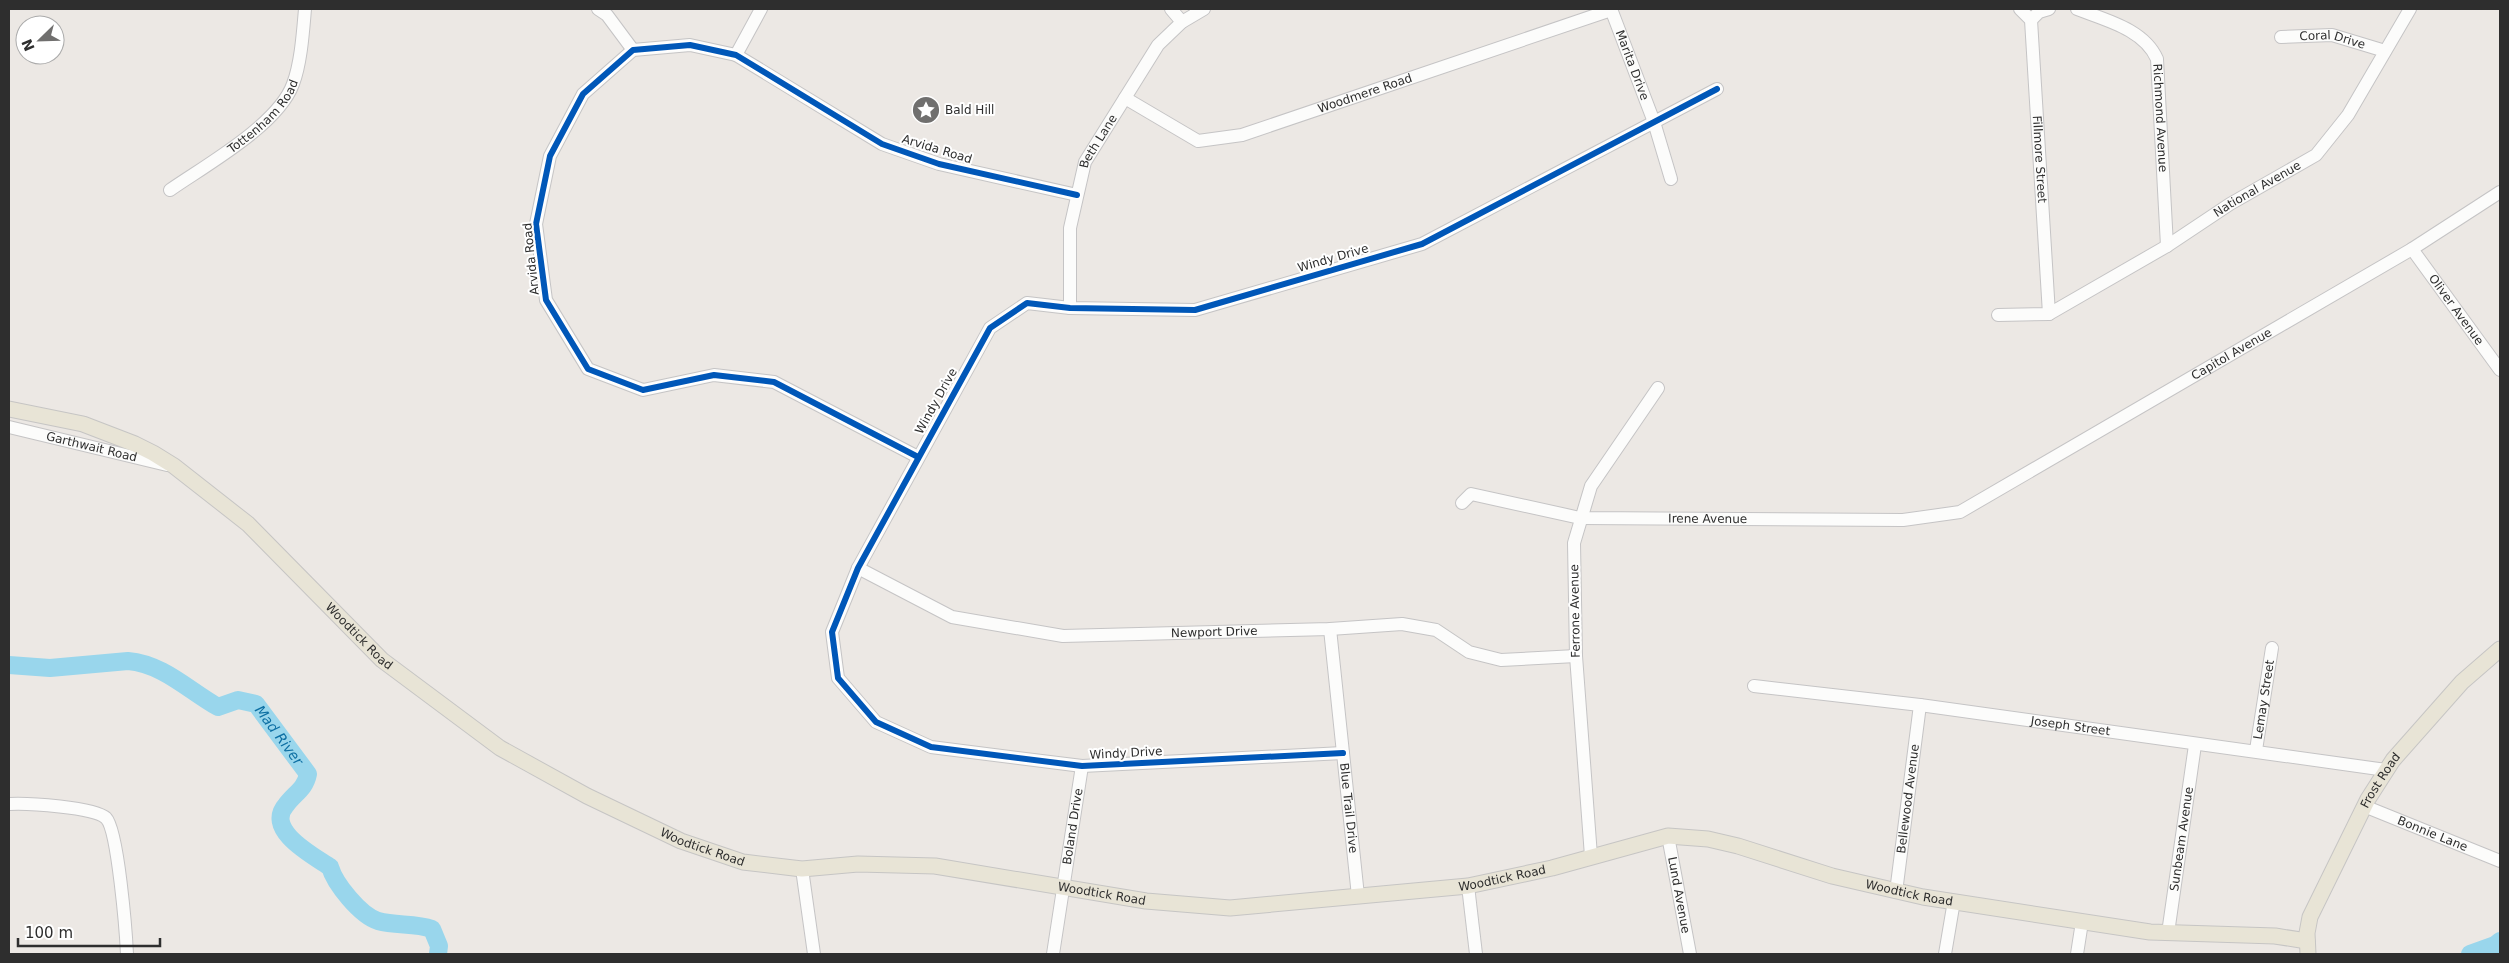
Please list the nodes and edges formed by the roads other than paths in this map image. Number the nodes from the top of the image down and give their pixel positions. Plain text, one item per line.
1 (305, 9) edge
2 (598, 9) edge
3 (761, 9) edge
4 (1171, 9) edge
5 (1204, 9) edge
6 (1611, 9) edge
7 (2020, 9) edge
8 (2049, 9) edge
9 (2077, 9) edge
10 (2410, 9) edge
11 (2031, 20) junction
12 (1182, 22) junction
13 (2281, 37) dead end
14 (633, 50) junction
15 (2385, 51) junction
16 (736, 55) junction
17 (1716, 89) dead end
18 (1125, 98) junction
19 (1654, 122) junction
20 (1670, 179) dead end
21 (170, 190) dead end
22 (2500, 192) edge
23 (1078, 195) junction
24 (2167, 246) junction
25 (2412, 249) junction
26 (1070, 308) junction
27 (2049, 314) junction
28 (1998, 315) dead end
29 (2500, 370) edge
30 (1658, 388) dead end
31 (9, 409) edge
32 (9, 427) edge
33 (918, 458) junction
34 (174, 466) junction
35 (1462, 503) dead end
36 (1960, 512) joint
37 (1580, 518) junction
38 (858, 568) junction
39 (1330, 629) junction
40 (2272, 648) dead end
41 (2500, 649) edge
42 (1576, 656) junction
43 (1754, 686) dead end
44 (1920, 705) junction
45 (2195, 745) junction
46 (2256, 750) junction
47 (1343, 753) junction
48 (1082, 766) junction
49 (2386, 770) junction
50 (9, 804) edge
51 (2364, 806) junction
52 (1668, 836) junction
53 (1591, 856) junction
54 (2500, 861) edge
55 (802, 869) junction
56 (1063, 886) junction
57 (1468, 886) junction
58 (1896, 892) junction
59 (1358, 896) junction
60 (1954, 902) junction
61 (2082, 922) junction
62 (2168, 933) junction
63 (2307, 948) edge
64 (127, 954) edge
65 (814, 954) edge
66 (1053, 954) edge
67 (1476, 954) edge
68 (1690, 954) edge
69 (1945, 954) edge
70 (2077, 954) edge

1 - 21 street, Tottenham Road
2 - 14 street
3 - 16 street
4 - 12 street
5 - 12 street, Beth Lane
6 - 18 street, Woodmere Road
6 - 19 street, Marita Drive
7 - 11 street
8 - 11 street
9 - 24 street, Richmond Avenue
10 - 15 street, National Avenue
11 - 27 street, Fillmore Street
12 - 18 street, Beth Lane
13 - 15 street, Coral Drive
14 - 16 street, Arvida Road
14 - 33 street, Arvida Road
15 - 24 street, National Avenue
16 - 23 street, Arvida Road
17 - 19 street, Windy Drive
18 - 23 street, Beth Lane
19 - 20 street
19 - 26 street, Windy Drive
22 - 25 street, Capitol Avenue
23 - 26 street, Beth Lane
24 - 27 street, National Avenue
25 - 29 street, Oliver Avenue
25 - 36 street, Capitol Avenue
26 - 33 street, Windy Drive
27 - 28 street
30 - 37 street, Ferrone Avenue
31 - 34 main road, Woodtick Road
32 - 34 street, Garthwait Road
33 - 38 street, Windy Drive
34 - 55 main road, Woodtick Road
35 - 37 street, Irene Avenue
36 - 37 street, Irene Avenue
37 - 42 street, Ferrone Avenue
38 - 39 street, Newport Drive
38 - 48 street, Windy Drive
39 - 42 street, Newport Drive
39 - 47 street, Blue Trail Drive
40 - 46 street, Lemay Street
41 - 49 main road, Frost Road
42 - 53 street, Ferrone Avenue
43 - 44 street, Joseph Street
44 - 45 street, Joseph Street
44 - 58 street, Bellewood Avenue
45 - 46 street, Joseph Street
45 - 62 street, Sunbeam Avenue
46 - 49 street, Joseph Street
47 - 48 street, Windy Drive
47 - 59 street, Blue Trail Drive
48 - 56 street, Boland Drive
49 - 51 main road, Frost Road
50 - 64 street
51 - 54 street, Bonnie Lane
51 - 63 main road, Frost Road
52 - 53 main road, Woodtick Road
52 - 58 main road, Woodtick Road
52 - 68 street, Lund Avenue
53 - 57 main road, Woodtick Road
55 - 56 main road, Woodtick Road
55 - 65 street
56 - 59 main road, Woodtick Road
56 - 66 street, Boland Drive
57 - 59 main road, Woodtick Road
57 - 67 street
58 - 60 main road, Woodtick Road
60 - 61 main road, Woodtick Road
60 - 69 street
61 - 62 main road, Woodtick Road
61 - 70 street
62 - 63 main road, Woodtick Road

